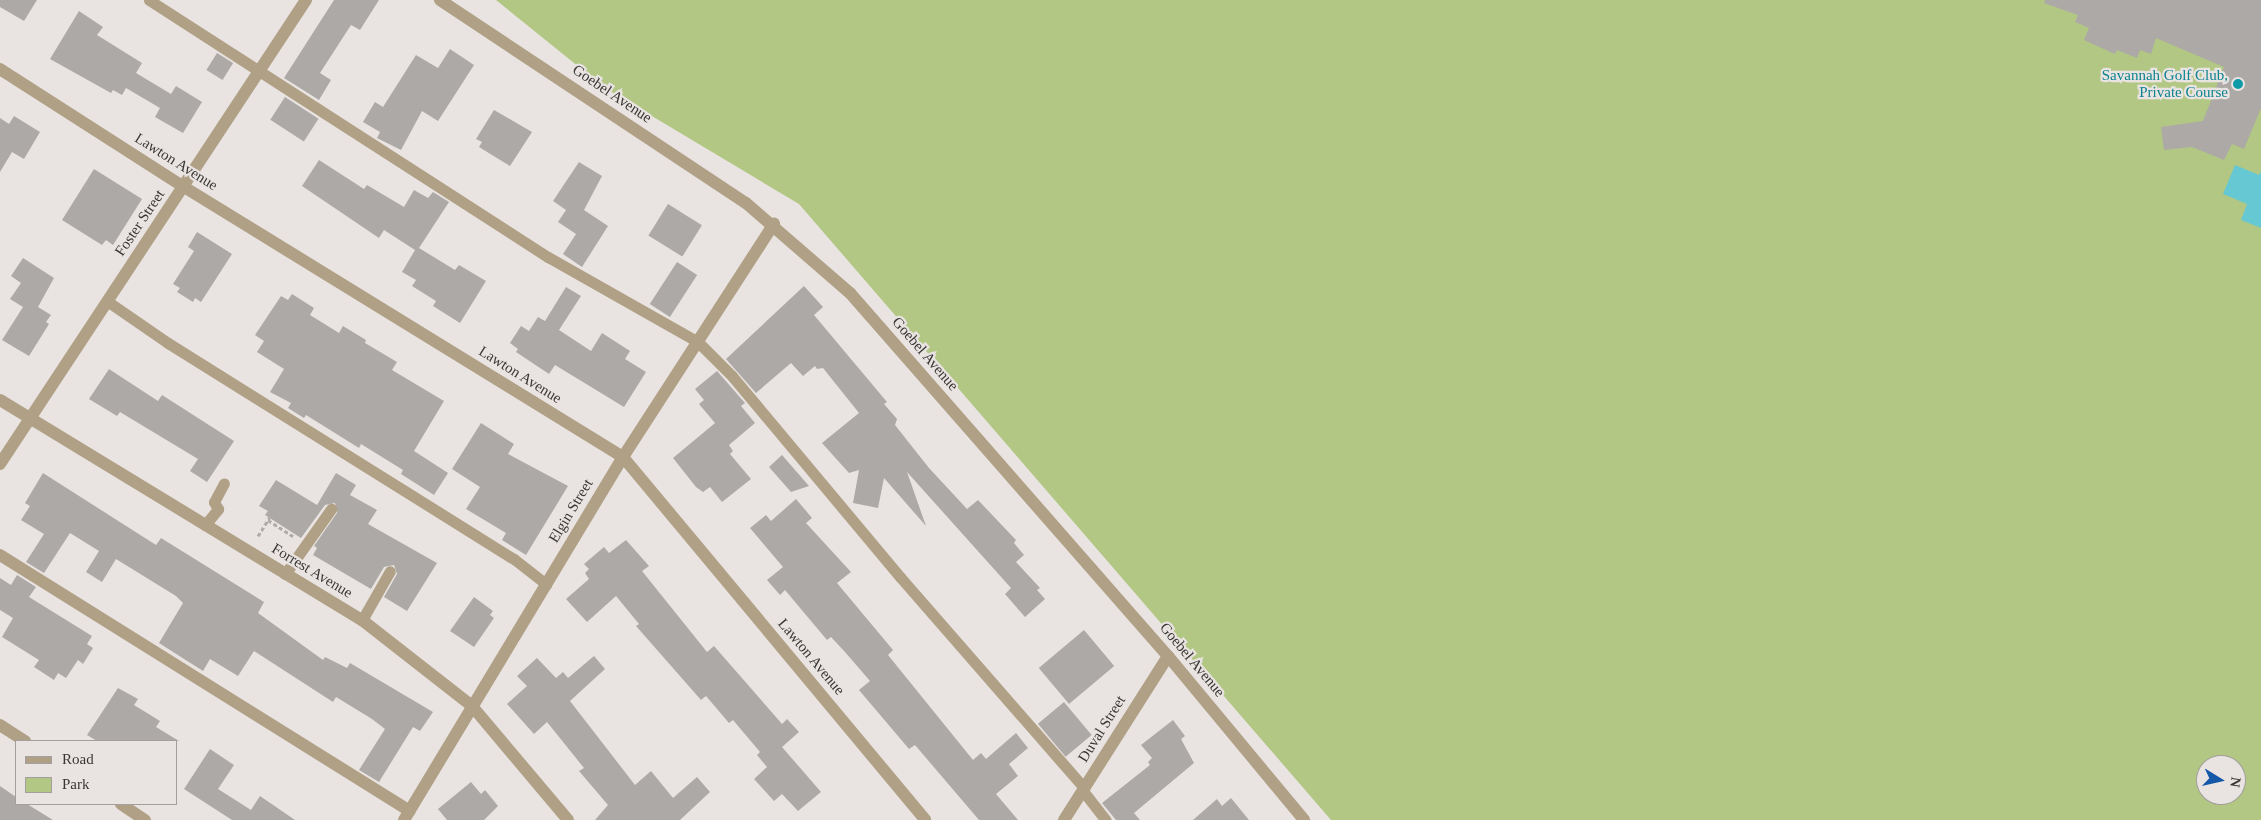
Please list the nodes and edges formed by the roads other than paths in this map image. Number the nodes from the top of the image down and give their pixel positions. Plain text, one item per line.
1 (149, 0) edge
2 (306, 0) edge
3 (440, 0) edge
4 (0, 69) edge
5 (261, 71) junction
6 (184, 187) junction
7 (774, 224) junction
8 (107, 301) junction
9 (698, 342) junction
10 (0, 400) edge
11 (28, 418) junction
12 (624, 457) junction
13 (0, 464) edge
14 (224, 483) dead end
15 (331, 509) dead end
16 (206, 526) junction
17 (0, 555) edge
18 (390, 571) dead end
19 (285, 574) junction
20 (546, 584) junction
21 (362, 620) junction
22 (1168, 656) junction
23 (472, 706) junction
24 (0, 725) edge
25 (23, 740) edge
26 (1083, 789) junction
27 (122, 805) edge
28 (407, 816) edge
29 (145, 820) edge
30 (568, 820) edge
31 (925, 820) edge
32 (1064, 820) edge
33 (1106, 820) edge
34 (1304, 820) edge

1 - 5 lane
2 - 5 street, Foster Street
3 - 7 street, Goebel Avenue
4 - 6 street, Lawton Avenue
5 - 6 street, Foster Street
5 - 9 lane
6 - 8 street, Foster Street
6 - 12 street, Lawton Avenue
7 - 9 street, Elgin Street
7 - 22 street, Goebel Avenue
8 - 11 street, Foster Street
8 - 20 lane
9 - 12 street, Elgin Street
9 - 26 lane
10 - 11 street, Forrest Avenue
11 - 13 street, Foster Street
11 - 16 street, Forrest Avenue
12 - 20 street, Elgin Street
12 - 31 street, Lawton Avenue
14 - 16 lane
15 - 19 lane
16 - 19 street, Forrest Avenue
17 - 28 street
18 - 21 lane
19 - 21 street, Forrest Avenue
20 - 23 street, Elgin Street
21 - 23 street, Forrest Avenue
22 - 26 street, Duval Street
22 - 34 street, Goebel Avenue
23 - 28 street, Elgin Street
23 - 30 street, Forrest Avenue
24 - 25 street
26 - 32 street, Duval Street
26 - 33 lane
27 - 29 street

